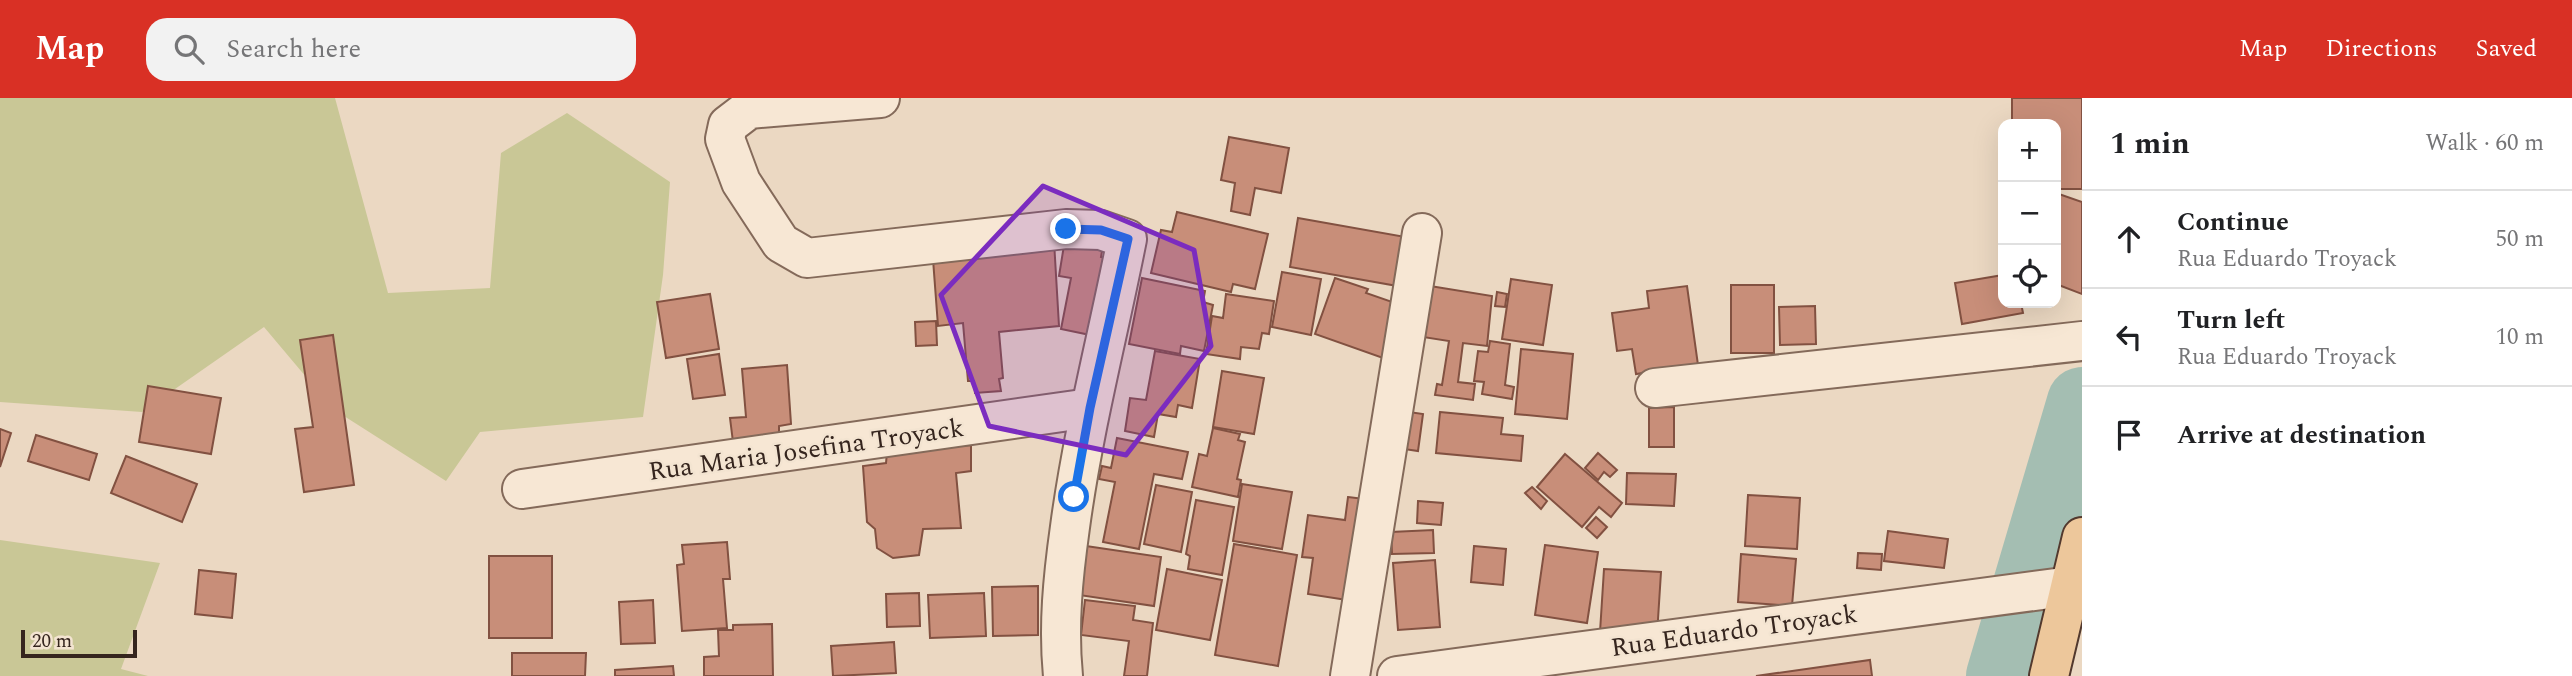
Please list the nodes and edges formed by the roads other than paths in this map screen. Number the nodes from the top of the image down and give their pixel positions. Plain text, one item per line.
1 (880, 98) edge
2 (1422, 233) dead end
3 (2074, 342) edge
4 (1655, 388) dead end
5 (1090, 408) junction
6 (522, 489) dead end
7 (2082, 537) edge
8 (2059, 587) junction
9 (1063, 676) edge
10 (1350, 676) edge
11 (1397, 676) edge
12 (2049, 676) edge

1 - 5 street
2 - 10 street
3 - 4 street
5 - 6 street, Rua Maria Josefina Troyack
5 - 9 street
7 - 8 main road
8 - 11 street, Rua Eduardo Troyack
8 - 12 main road

